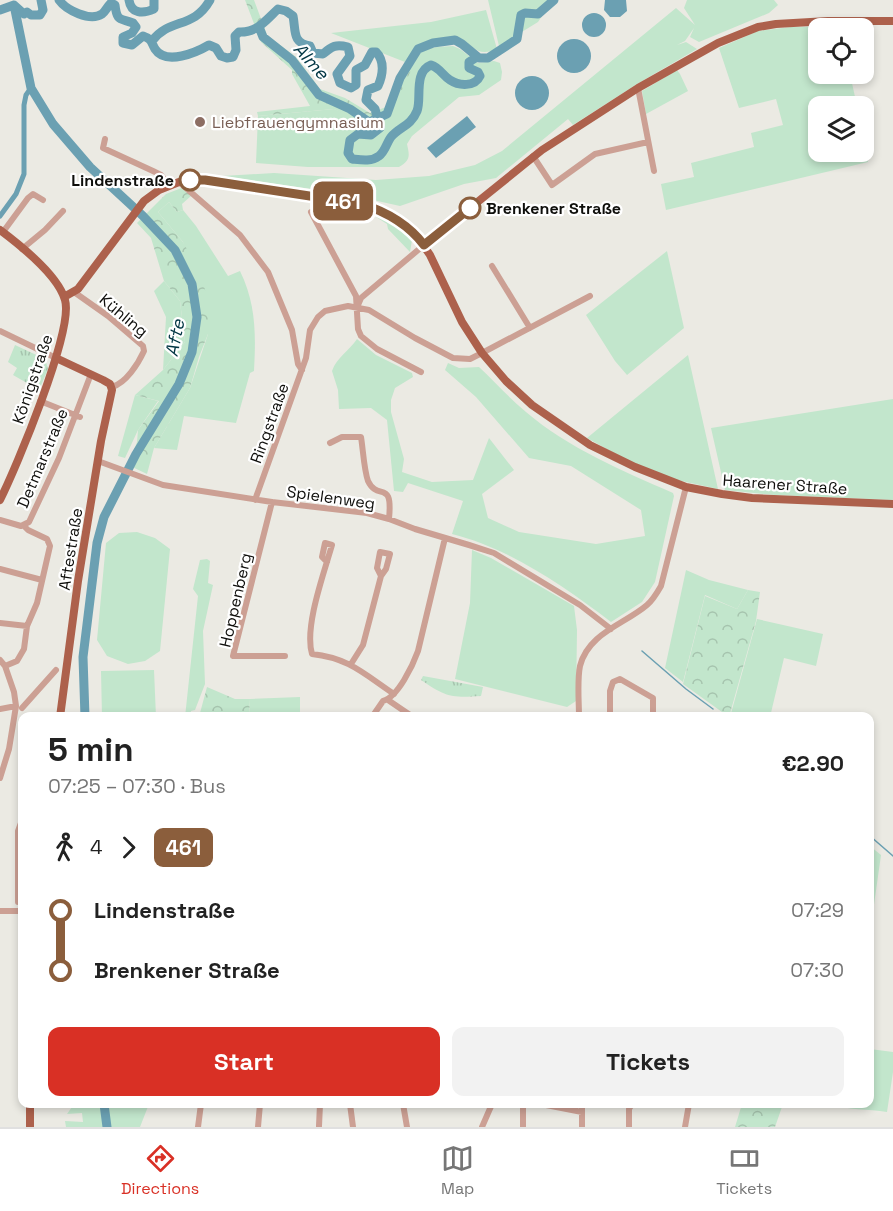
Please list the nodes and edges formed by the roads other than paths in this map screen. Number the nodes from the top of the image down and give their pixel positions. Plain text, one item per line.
1 (893, 21) edge
2 (638, 88) junction
3 (105, 139) dead end
4 (648, 142) junction
5 (533, 156) junction
6 (654, 171) dead end
7 (178, 182) junction
8 (168, 185) junction
9 (43, 200) dead end
10 (63, 211) dead end
11 (311, 212) dead end
12 (1, 231) edge
13 (424, 245) junction
14 (22, 249) junction
15 (492, 266) dead end
16 (74, 292) junction
17 (590, 296) dead end
18 (64, 297) junction
19 (357, 306) junction
20 (530, 328) junction
21 (0, 331) edge
22 (482, 353) junction
23 (56, 358) junction
24 (302, 370) junction
25 (421, 372) dead end
26 (91, 374) junction
27 (112, 387) junction
28 (40, 401) junction
29 (78, 417) junction
30 (330, 443) dead end
31 (98, 461) junction
32 (686, 487) junction
33 (0, 500) edge
34 (255, 500) junction
35 (272, 502) junction
36 (893, 504) edge
37 (389, 519) junction
38 (0, 520) edge
39 (24, 526) junction
40 (445, 538) junction
41 (327, 562) dead end
42 (0, 569) edge
43 (381, 576) dead end
44 (42, 580) junction
45 (0, 623) edge
46 (27, 626) junction
47 (611, 628) junction
48 (285, 656) dead end
49 (2, 663) edge
50 (351, 664) junction
51 (56, 670) dead end
52 (394, 694) junction
53 (388, 700) junction
54 (0, 709) edge
55 (21, 710) junction
56 (61, 712) edge
57 (375, 712) edge
58 (406, 712) edge
59 (579, 712) edge
60 (610, 712) edge
61 (653, 712) edge
62 (18, 720) edge
63 (0, 778) edge
64 (18, 831) edge
65 (18, 902) dead end
66 (0, 911) edge
67 (18, 911) edge
68 (30, 1108) edge
69 (200, 1108) edge
70 (260, 1108) edge
71 (320, 1108) edge
72 (351, 1108) edge
73 (404, 1108) edge
74 (490, 1108) edge
75 (523, 1108) edge
76 (562, 1108) edge
77 (582, 1108) edge
78 (630, 1108) edge
79 (688, 1108) edge
80 (582, 1112) junction
81 (319, 1126) edge
82 (30, 1127) edge
83 (198, 1127) edge
84 (258, 1127) edge
85 (353, 1127) edge
86 (407, 1127) edge
87 (482, 1127) edge
88 (523, 1127) edge
89 (582, 1127) edge
90 (629, 1127) edge
91 (685, 1127) edge

1 - 2 main road
2 - 4 street
2 - 5 main road
3 - 8 street
4 - 5 street
4 - 6 street
5 - 13 main road
7 - 8 main road
7 - 13 main road
7 - 24 street, Ringstraße
8 - 16 main road
9 - 12 street
10 - 14 street
11 - 19 street
12 - 14 main road
13 - 19 street
13 - 22 main road, Haarener Straße
14 - 18 main road
15 - 20 street
16 - 18 main road
16 - 27 street, Kühling
17 - 20 street
18 - 23 main road, Königstraße
19 - 22 street
19 - 24 street
19 - 25 street
20 - 22 street
21 - 23 street
22 - 32 main road, Haarener Straße
23 - 26 main road
23 - 28 main road, Königstraße
24 - 34 street, Ringstraße
26 - 27 main road
26 - 29 street, Detmarstraße
27 - 31 main road, Aftestraße
28 - 29 street
28 - 33 main road, Königstraße
29 - 39 street, Detmarstraße
30 - 37 street
31 - 34 street, Spielenweg
31 - 56 main road, Aftestraße
32 - 36 main road, Haarener Straße
32 - 47 street
34 - 35 street, Spielenweg
35 - 37 street, Spielenweg
35 - 48 street, Hoppenberg
37 - 40 street, Spielenweg
38 - 39 street, Detmarstraße
39 - 44 street
40 - 47 street, Spielenweg
40 - 52 street
41 - 50 street
42 - 44 street
43 - 50 street
44 - 46 street
45 - 46 street
46 - 49 street
47 - 59 street
49 - 55 street
50 - 52 street
51 - 55 street
52 - 53 street
53 - 57 street
53 - 58 street
54 - 55 street
60 - 61 street
62 - 63 street
64 - 65 street
66 - 67 street
68 - 82 main road
69 - 83 street
70 - 84 street
71 - 81 street
72 - 85 street
73 - 86 street
74 - 87 street
75 - 88 street
76 - 80 street
77 - 80 street
78 - 90 street
79 - 91 street
80 - 89 street

